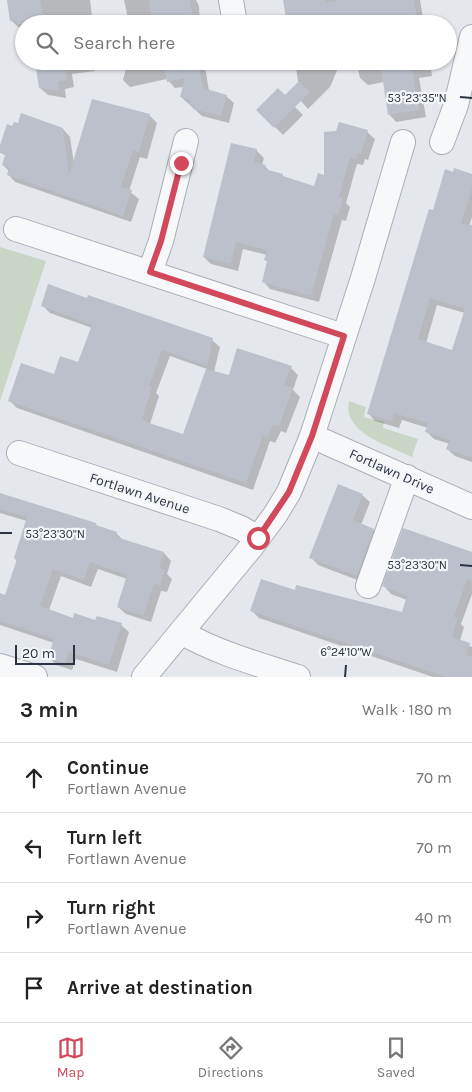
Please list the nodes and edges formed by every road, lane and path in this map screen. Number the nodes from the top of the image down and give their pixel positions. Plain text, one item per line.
1 (232, 0) edge
2 (234, 15) edge
3 (472, 37) edge
4 (464, 107) edge
5 (186, 141) dead end
6 (403, 142) dead end
7 (442, 142) dead end
8 (16, 229) dead end
9 (150, 272) junction
10 (344, 336) junction
11 (312, 436) junction
12 (19, 453) dead end
13 (407, 478) junction
14 (472, 507) edge
15 (258, 538) junction
16 (368, 586) dead end
17 (182, 632) junction
18 (0, 666) edge
19 (262, 671) edge
20 (35, 677) edge
21 (144, 677) edge
22 (298, 677) edge

1 - 2 street
3 - 4 street
4 - 7 street
5 - 9 street
6 - 10 street
8 - 9 street
9 - 10 street
10 - 11 street
11 - 13 street, Fortlawn Drive
11 - 15 street
12 - 15 street, Fortlawn Avenue
13 - 14 street, Fortlawn Drive
13 - 16 street
15 - 17 street
17 - 19 street
17 - 21 street
18 - 20 street
19 - 22 street

